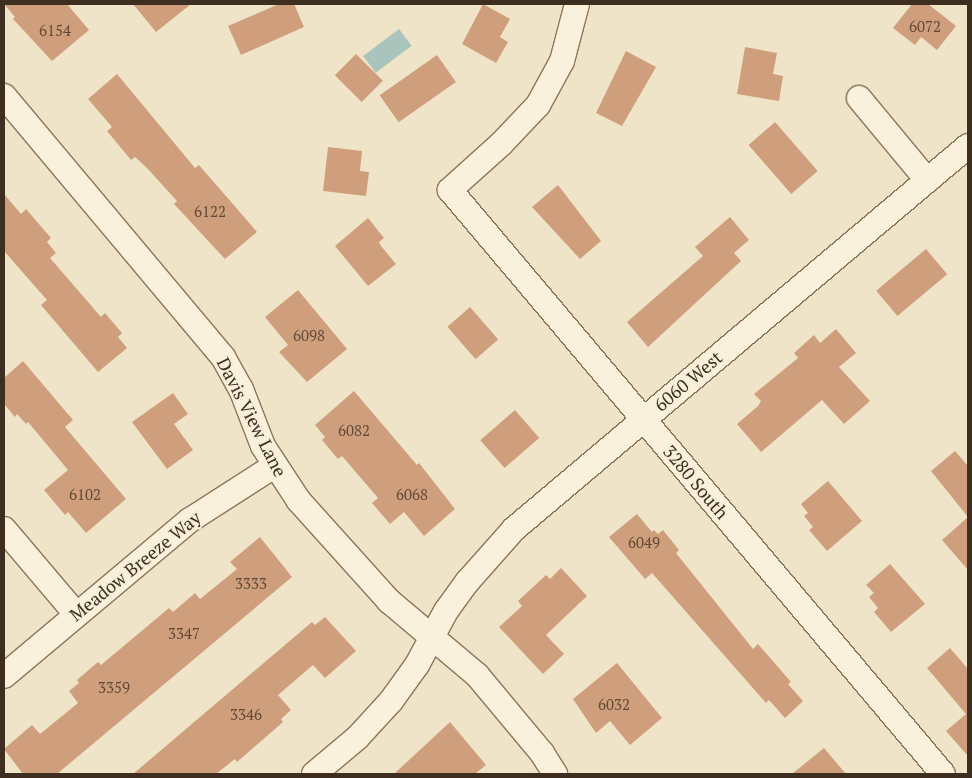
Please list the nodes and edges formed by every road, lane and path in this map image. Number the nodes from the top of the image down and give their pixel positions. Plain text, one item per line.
1 (578, 4) edge
2 (4, 96) edge
3 (859, 98) dead end
4 (968, 146) edge
5 (927, 180) junction
6 (643, 419) junction
7 (274, 466) junction
8 (4, 529) edge
9 (76, 614) junction
10 (431, 638) junction
11 (4, 676) edge
12 (314, 774) edge
13 (556, 774) edge
14 (943, 774) edge

1 - 6 street, 3280 South
2 - 7 street, Davis View Lane
3 - 5 street
4 - 5 street, 6060 West
5 - 6 street, 6060 West
6 - 10 street, 6060 West
6 - 14 street, 3280 South
7 - 9 street, Meadow Breeze Way
7 - 10 street, Davis View Lane
8 - 9 street
9 - 11 street, Meadow Breeze Way
10 - 12 street, 6060 West
10 - 13 street, Davis View Lane

